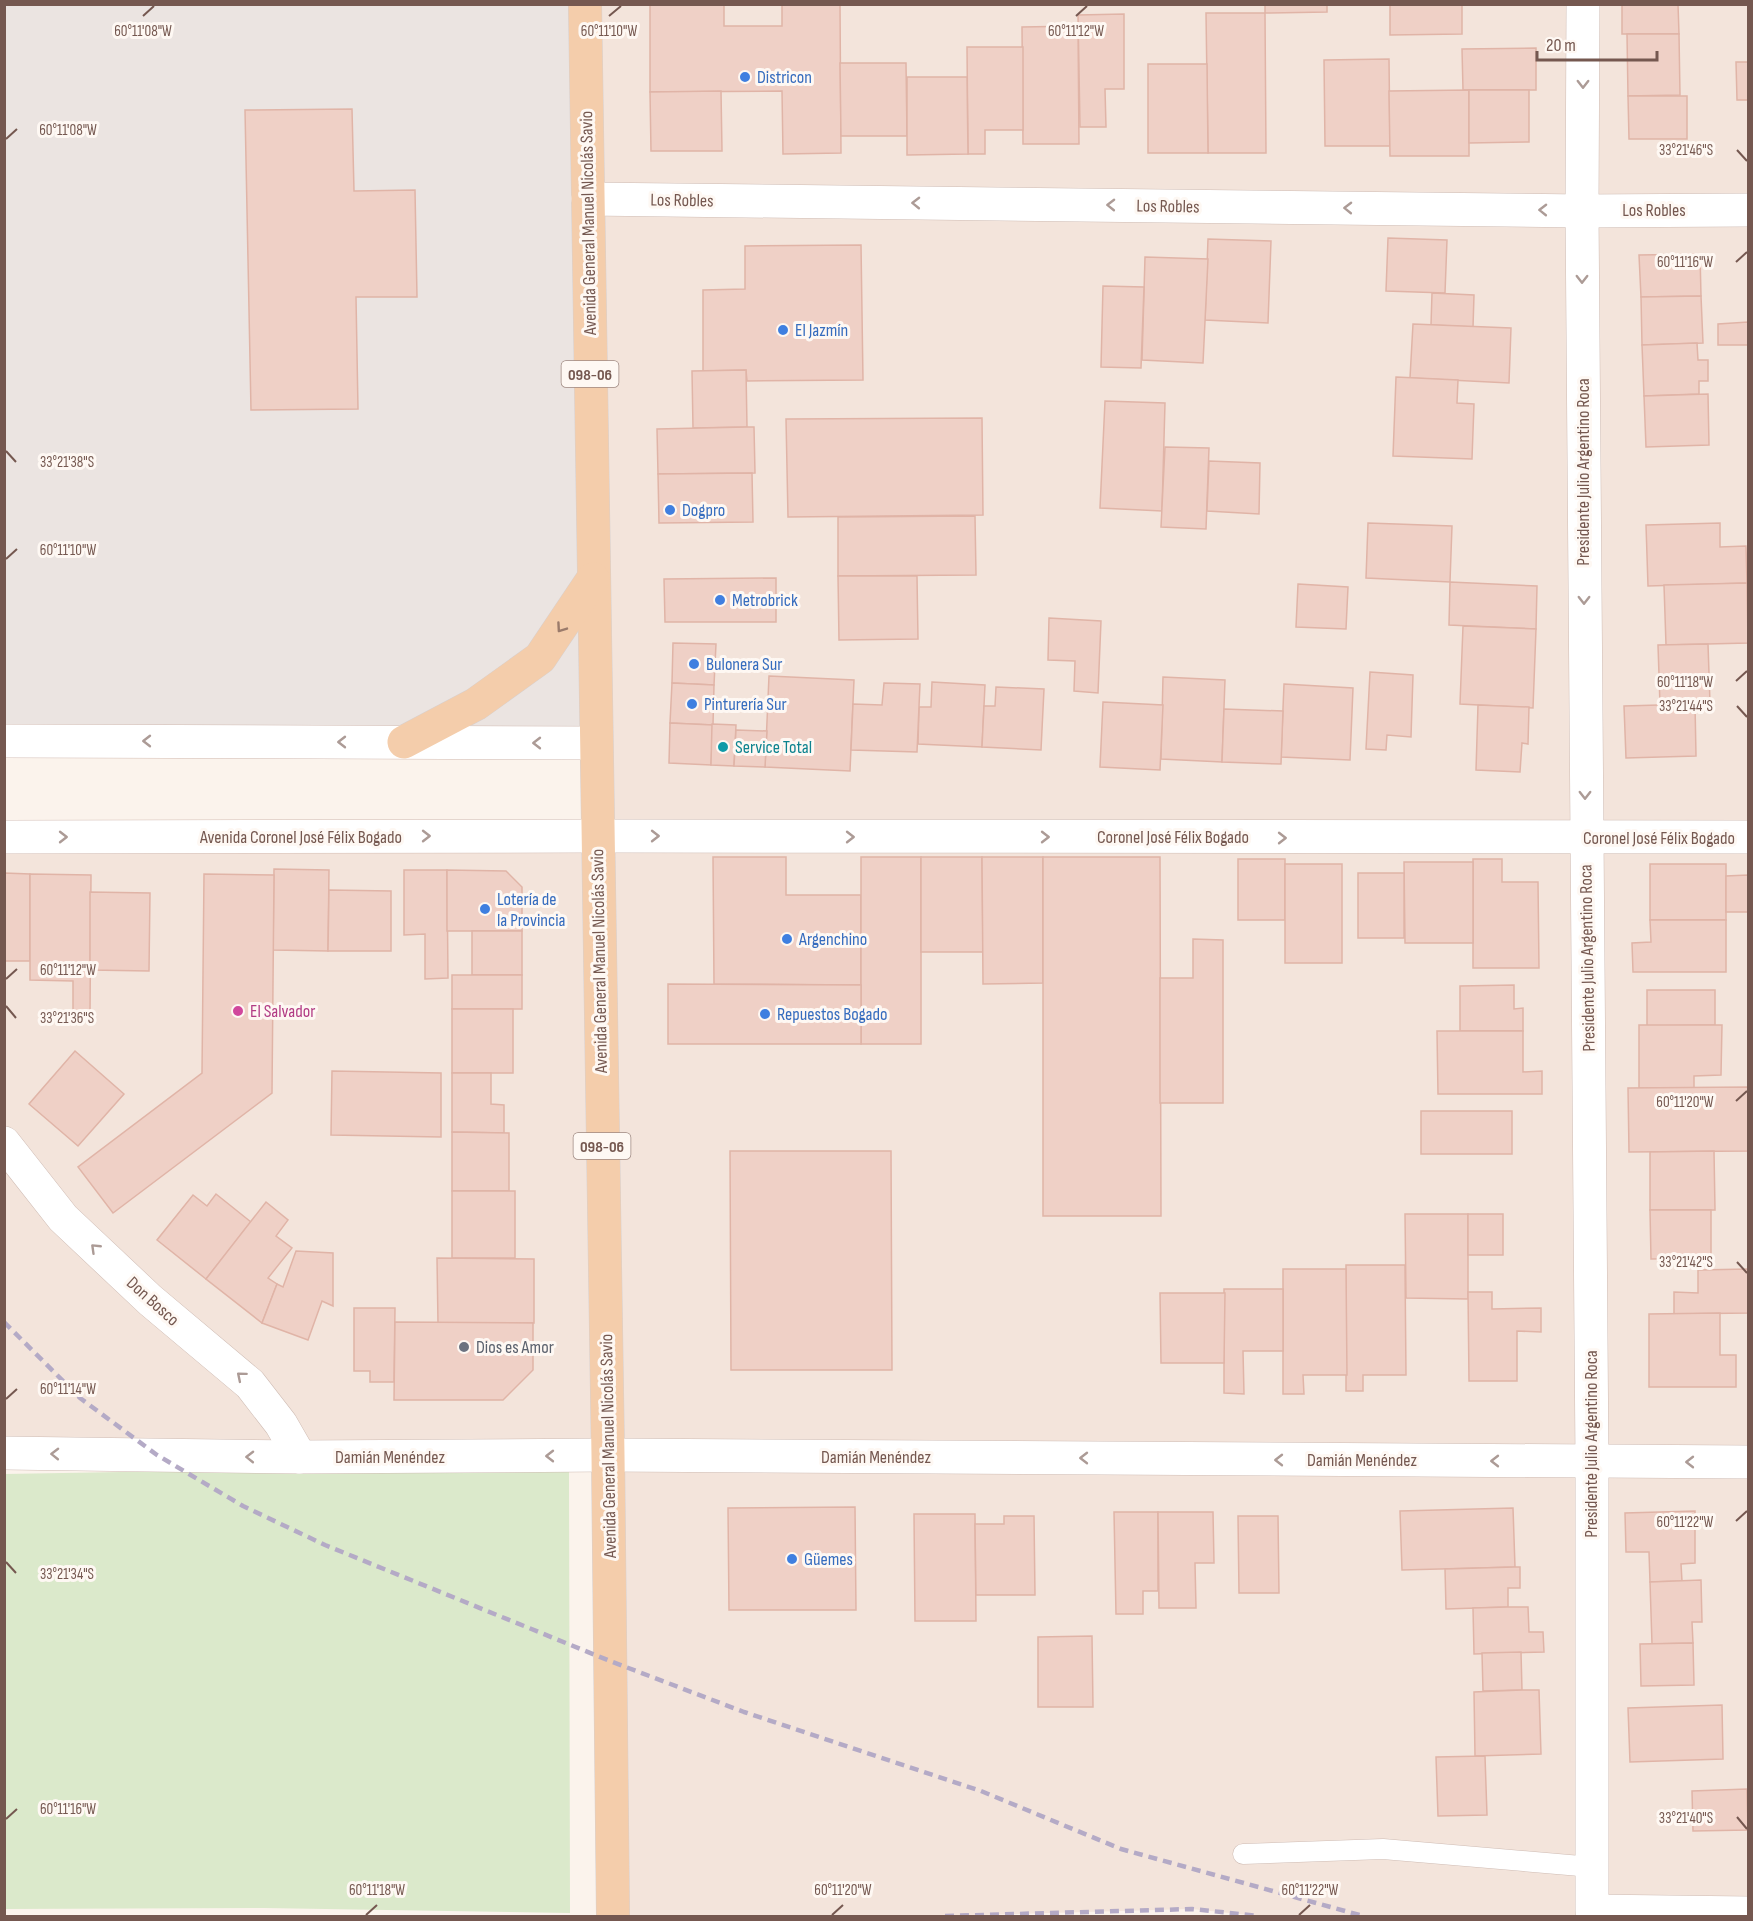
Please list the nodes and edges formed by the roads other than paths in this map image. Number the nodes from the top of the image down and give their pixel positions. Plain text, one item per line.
1 (585, 4) edge
2 (1583, 4) edge
3 (588, 199) junction
4 (1749, 210) edge
5 (1582, 211) junction
6 (593, 579) junction
7 (4, 741) edge
8 (404, 742) junction
9 (596, 743) junction
10 (597, 836) junction
11 (4, 837) edge
12 (1749, 837) edge
13 (1586, 838) junction
14 (4, 1143) edge
15 (4, 1453) edge
16 (608, 1455) junction
17 (300, 1458) junction
18 (1592, 1461) junction
19 (1749, 1462) edge
20 (1243, 1854) dead end
21 (1592, 1867) junction
22 (1749, 1913) edge
23 (613, 1917) edge

1 - 3 main road, Avenida General Manuel Nicolás Savio / 098-06
2 -> 5 street, Presidente Julio Argentino Roca
5 -> 3 street, Los Robles
3 - 6 main road, Avenida General Manuel Nicolás Savio / 098-06
4 - 5 street, Los Robles
5 -> 13 street, Presidente Julio Argentino Roca
6 -> 8 main road
6 - 9 main road, Avenida General Manuel Nicolás Savio / 098-06
8 -> 7 street
9 -> 8 street
9 - 10 main road, Avenida General Manuel Nicolás Savio
11 -> 10 street, Avenida Coronel José Félix Bogado
10 -> 13 street, Coronel José Félix Bogado
10 - 16 main road, Avenida General Manuel Nicolás Savio / 098-06
12 - 13 street, Coronel José Félix Bogado
13 - 18 street, Presidente Julio Argentino Roca
17 -> 14 street, Don Bosco
17 -> 15 street, Damián Menéndez
16 -> 17 street, Damián Menéndez
18 -> 16 street, Damián Menéndez
16 - 23 main road, Avenida General Manuel Nicolás Savio
19 -> 18 street, Damián Menéndez
18 - 21 street, Presidente Julio Argentino Roca
20 - 21 lane
21 - 22 street, Presidente Julio Argentino Roca

